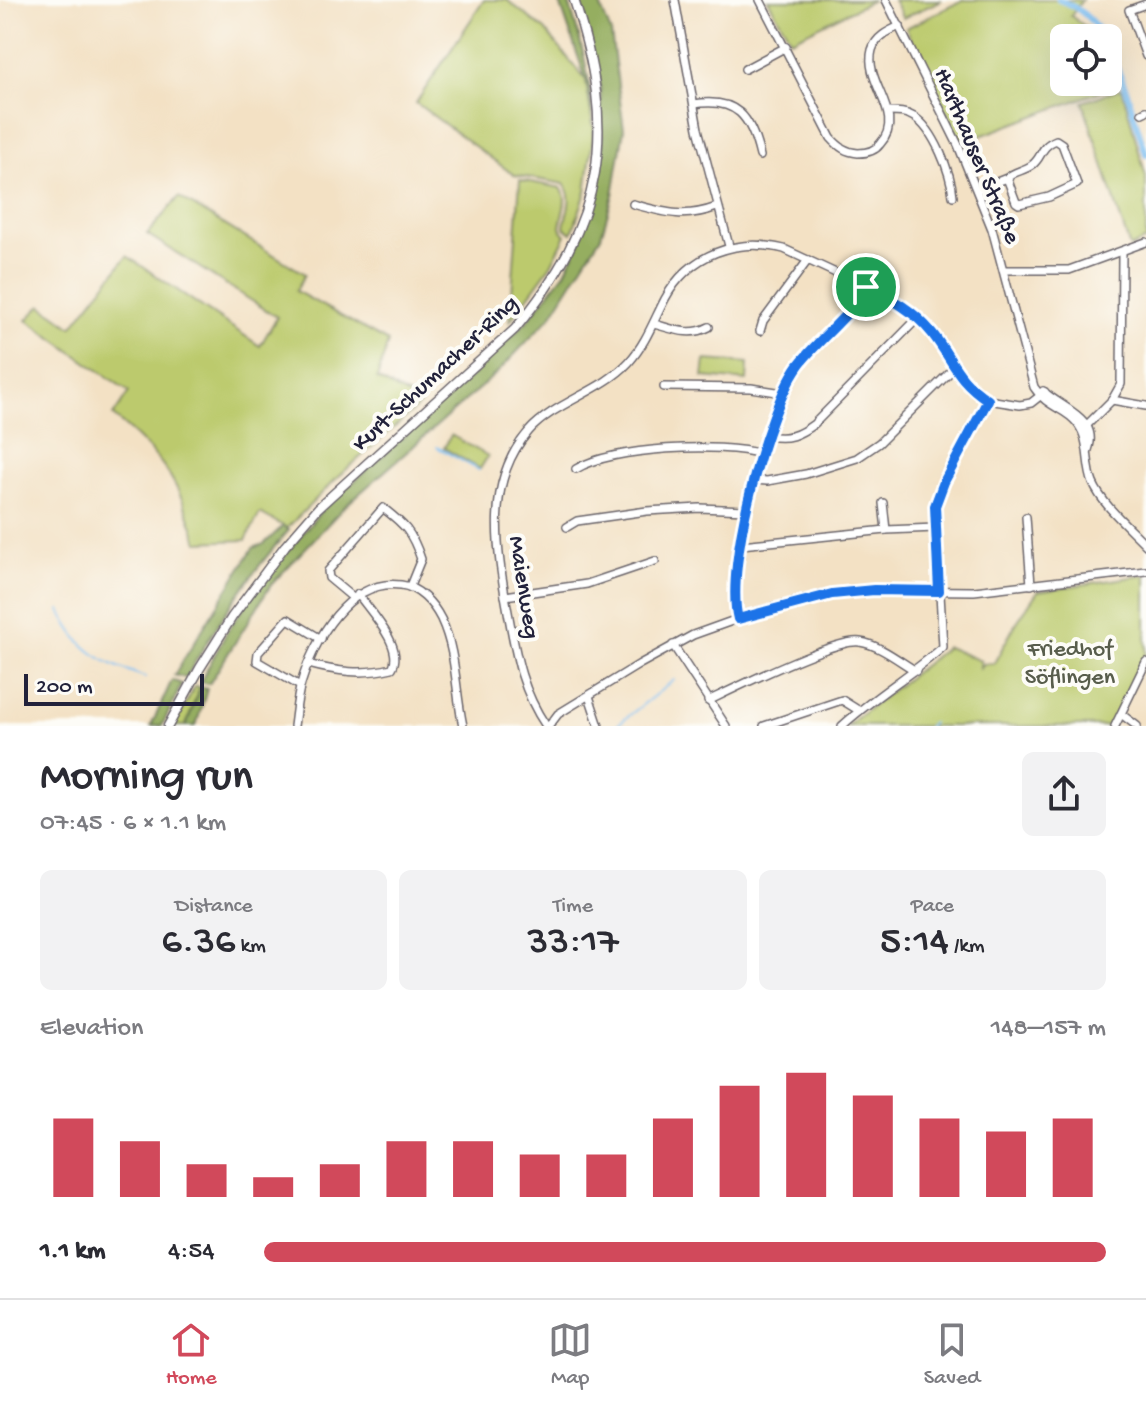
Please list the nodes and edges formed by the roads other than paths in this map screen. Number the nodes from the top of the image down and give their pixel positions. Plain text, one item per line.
1 (574, 0) edge
2 (675, 0) edge
3 (760, 0) edge
4 (886, 0) edge
5 (1146, 4) edge
6 (900, 26) junction
7 (786, 47) junction
8 (1146, 56) edge
9 (745, 69) dead end
10 (694, 104) junction
11 (889, 112) junction
12 (760, 156) dead end
13 (1007, 178) junction
14 (977, 190) junction
15 (953, 196) dead end
16 (633, 204) dead end
17 (717, 207) junction
18 (1146, 242) edge
19 (729, 246) junction
20 (1122, 253) junction
21 (808, 260) junction
22 (1005, 270) junction
23 (866, 287) junction
24 (918, 318) junction
25 (654, 324) junction
26 (709, 327) dead end
27 (760, 331) dead end
28 (953, 369) junction
29 (664, 387) dead end
30 (783, 393) junction
31 (1042, 394) junction
32 (988, 400) junction
33 (1112, 400) junction
34 (1146, 406) edge
35 (1084, 428) junction
36 (768, 436) junction
37 (762, 454) junction
38 (576, 469) dead end
39 (753, 480) junction
40 (883, 503) dead end
41 (745, 510) junction
42 (1026, 517) dead end
43 (567, 527) dead end
44 (936, 528) junction
45 (886, 530) junction
46 (741, 545) junction
47 (1146, 545) edge
48 (655, 561) dead end
49 (1146, 571) edge
50 (1031, 585) junction
51 (410, 586) junction
52 (939, 591) junction
53 (355, 596) junction
54 (505, 596) junction
55 (738, 619) junction
56 (321, 639) junction
57 (673, 645) junction
58 (1146, 662) edge
59 (308, 664) junction
60 (916, 671) junction
61 (300, 686) junction
62 (589, 696) junction
63 (708, 701) junction
64 (858, 710) junction
65 (1121, 714) junction
66 (549, 725) edge
67 (168, 726) edge
68 (294, 726) edge
69 (463, 726) edge
70 (599, 726) edge
71 (726, 726) edge
72 (764, 726) edge
73 (842, 726) edge
74 (1115, 726) edge
75 (1137, 726) edge

1 - 67 main road, Kurt-Schumacher-Ring
2 - 10 street
3 - 7 street
4 - 6 street, Harthauser Straße
5 - 8 street
6 - 11 street
6 - 14 street, Harthauser Straße
7 - 9 street
7 - 11 street
10 - 12 street
10 - 17 street
11 - 15 street
13 - 13 street
13 - 14 street
14 - 22 street, Harthauser Straße
16 - 17 street
17 - 19 street
18 - 20 street
19 - 21 street, Maienweg
19 - 25 street, Maienweg
20 - 22 street
20 - 33 street
21 - 23 street, Maienweg
21 - 27 street
22 - 31 street, Harthauser Straße
23 - 24 street, Maienweg
23 - 30 street
24 - 28 street, Maienweg
24 - 36 street
25 - 26 street
25 - 54 street, Maienweg
28 - 32 street, Maienweg
28 - 39 street
29 - 30 street
30 - 36 street
31 - 32 street
31 - 35 street
32 - 44 street
33 - 34 street
33 - 35 street
35 - 47 street
36 - 37 street
37 - 38 street
37 - 39 street
39 - 41 street
40 - 45 street
41 - 43 street
41 - 46 street
42 - 50 street
44 - 45 street
44 - 52 street
45 - 46 street
46 - 55 street
48 - 54 street
49 - 50 street
50 - 52 street
51 - 53 street
51 - 53 street
51 - 69 street
52 - 55 street
52 - 60 street
53 - 56 street
53 - 59 street
54 - 66 street, Maienweg
55 - 57 street
56 - 59 street
56 - 61 street
57 - 62 street
57 - 63 street
58 - 65 street
59 - 61 street
60 - 63 street
60 - 64 street
61 - 68 street
62 - 66 street
62 - 70 street
63 - 71 street
64 - 72 street
64 - 73 street
65 - 74 street
65 - 75 street

